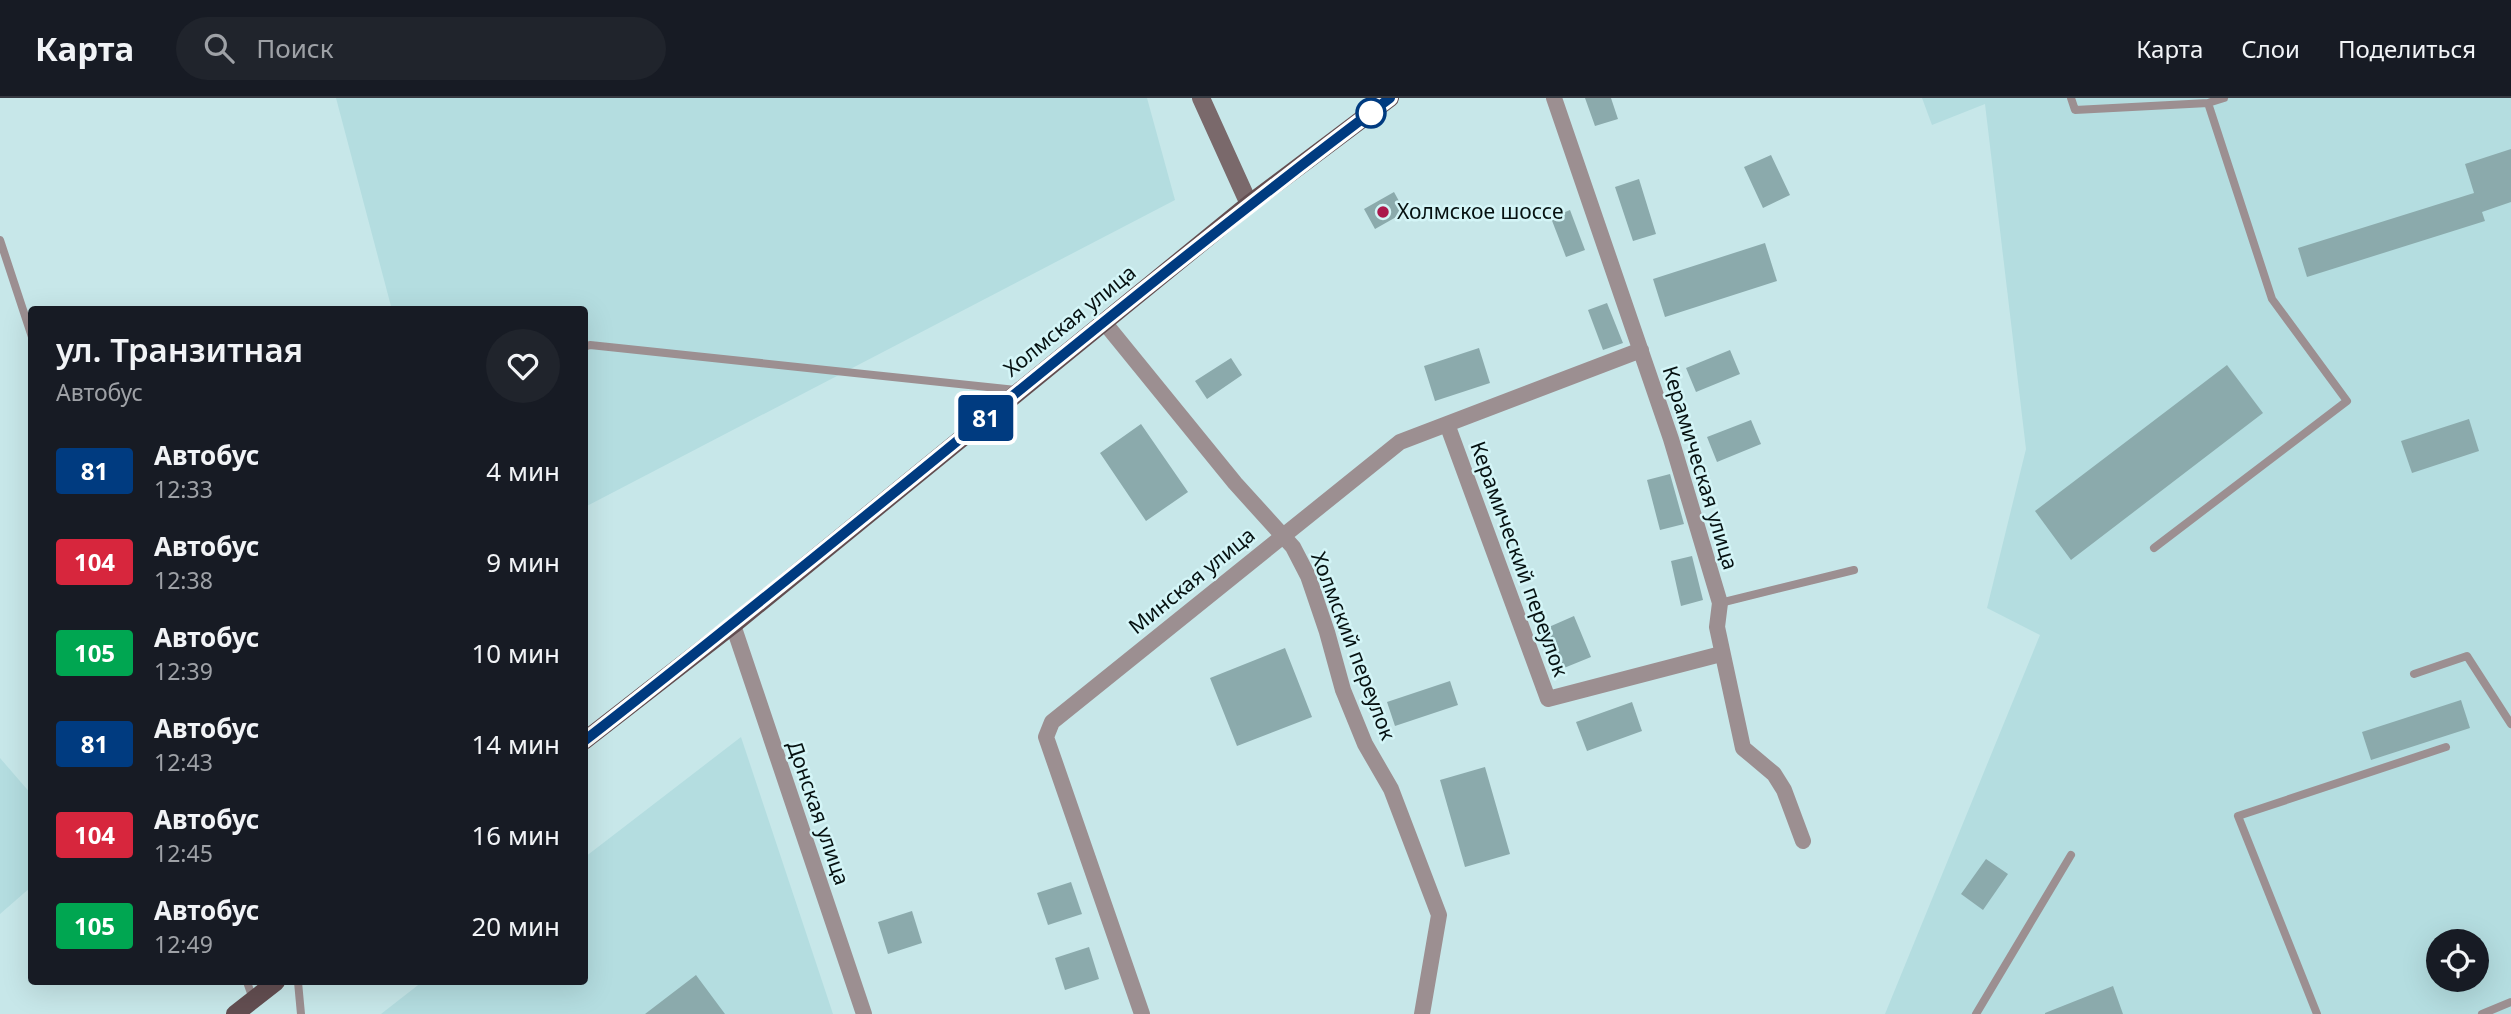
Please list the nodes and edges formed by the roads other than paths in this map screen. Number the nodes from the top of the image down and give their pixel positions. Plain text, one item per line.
1 (1201, 98) edge
2 (1390, 98) edge
3 (1554, 98) edge
4 (2071, 98) edge
5 (2224, 98) edge
6 (2208, 103) junction
7 (1249, 204) junction
8 (0, 240) edge
9 (1104, 322) junction
10 (28, 325) edge
11 (588, 346) edge
12 (1641, 350) junction
13 (1020, 390) junction
14 (1447, 424) junction
15 (1282, 535) junction
16 (2154, 548) dead end
17 (1854, 570) dead end
18 (1720, 603) junction
19 (733, 625) junction
20 (1721, 654) junction
21 (2414, 674) dead end
22 (2511, 724) edge
23 (588, 737) edge
24 (2446, 747) dead end
25 (1803, 841) dead end
26 (2071, 855) dead end
27 (248, 985) edge
28 (272, 985) edge
29 (298, 985) edge
30 (253, 1000) junction
31 (2511, 1002) edge
32 (235, 1014) edge
33 (302, 1014) edge
34 (864, 1014) edge
35 (1142, 1014) edge
36 (1422, 1014) edge
37 (1976, 1014) edge
38 (2317, 1014) edge
39 (2482, 1014) edge

1 - 7 main road
2 - 7 main road, Холмская улица
3 - 12 street, Керамическая улица
4 - 6 lane
5 - 6 lane
6 - 16 lane
7 - 9 main road, Холмская улица
8 - 10 lane
9 - 13 main road, Холмская улица
9 - 15 street, Холмский переулок
11 - 13 lane
12 - 14 street, Минская улица
12 - 18 street, Керамическая улица
13 - 19 main road, Холмская улица
14 - 15 street, Минская улица
14 - 20 street, Керамический переулок
15 - 35 street, Минская улица
15 - 36 street, Холмский переулок
17 - 18 lane
18 - 20 street, Керамическая улица
19 - 23 main road, Холмская улица
19 - 34 street, Донская улица
20 - 25 street, Керамическая улица
21 - 22 lane
24 - 38 lane
26 - 37 lane
27 - 30 lane
28 - 30 main road
29 - 33 lane
30 - 32 main road
31 - 39 lane

